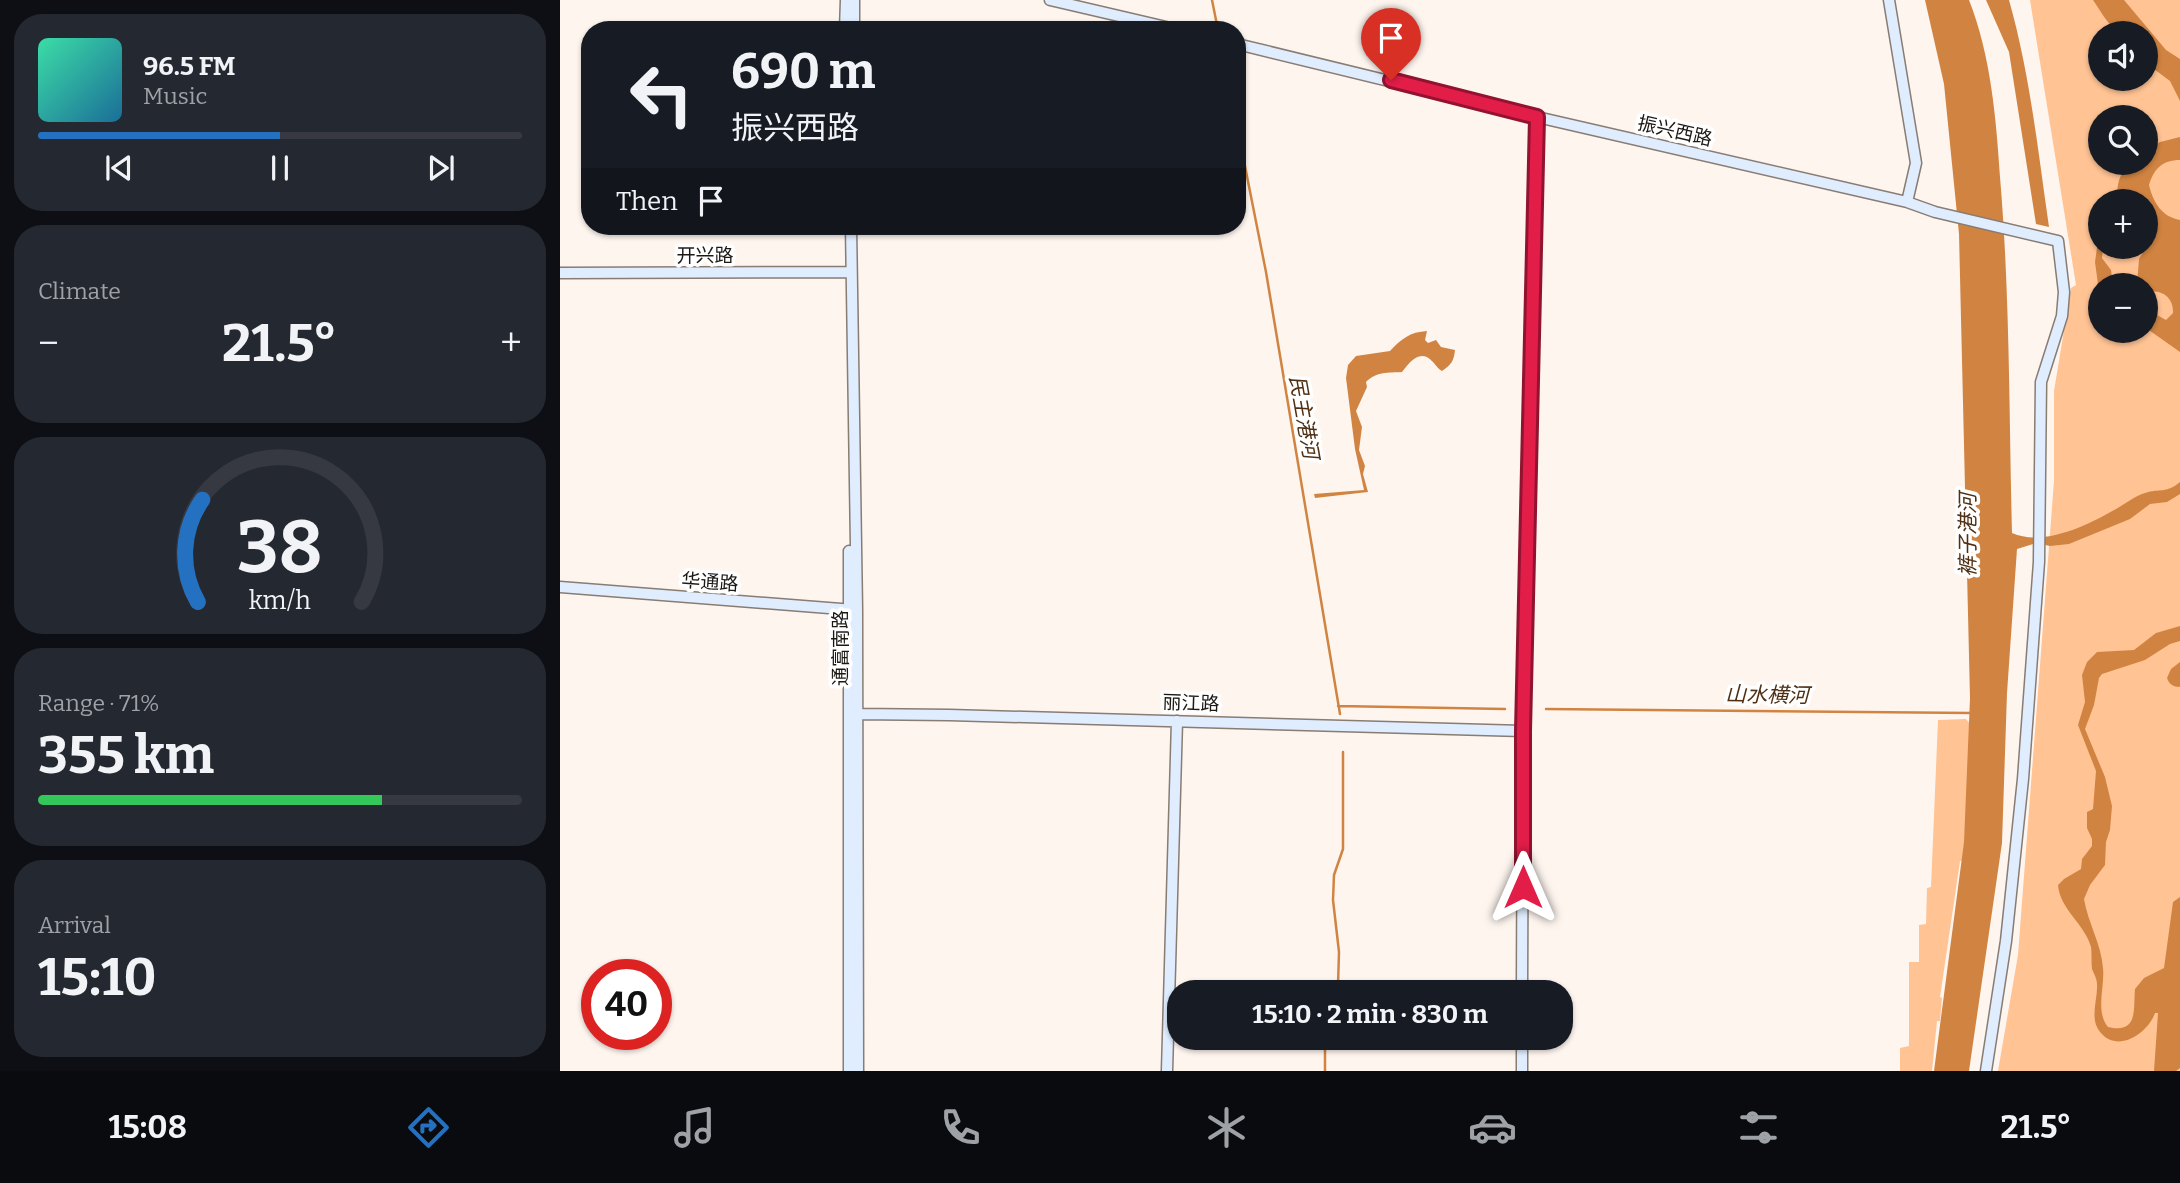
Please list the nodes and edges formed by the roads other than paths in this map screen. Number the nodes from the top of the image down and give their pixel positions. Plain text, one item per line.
1 (846, 0) edge
2 (854, 0) edge
3 (1050, 0) edge
4 (1889, 0) edge
5 (845, 21) edge
6 (854, 21) edge
7 (1140, 21) edge
8 (1246, 46) edge
9 (1537, 117) junction
10 (1907, 202) junction
11 (845, 235) edge
12 (850, 235) edge
13 (848, 272) junction
14 (560, 273) edge
15 (560, 587) edge
16 (853, 610) junction
17 (858, 714) junction
18 (1177, 720) junction
19 (1523, 731) junction
20 (1522, 980) edge
21 (1522, 1050) edge
22 (849, 1071) edge
23 (858, 1071) edge
24 (1167, 1071) edge
25 (1522, 1071) edge
26 (1986, 1071) edge

1 - 5 street
2 - 6 street
3 - 7 street
4 - 10 street
8 - 9 street, 振兴西路
9 - 10 street, 振兴西路
9 - 19 street
10 - 26 street, 振兴西路
11 - 13 street, 通富南路
12 - 13 street, 通富南路
13 - 14 street, 开兴路
13 - 16 street, 通富南路
15 - 16 street, 华通路
16 - 17 street, 通富南路
16 - 22 street, 通富南路
17 - 18 street, 丽江路
17 - 23 street, 通富南路
18 - 19 street, 丽江路
18 - 24 street
19 - 20 street
21 - 25 street

